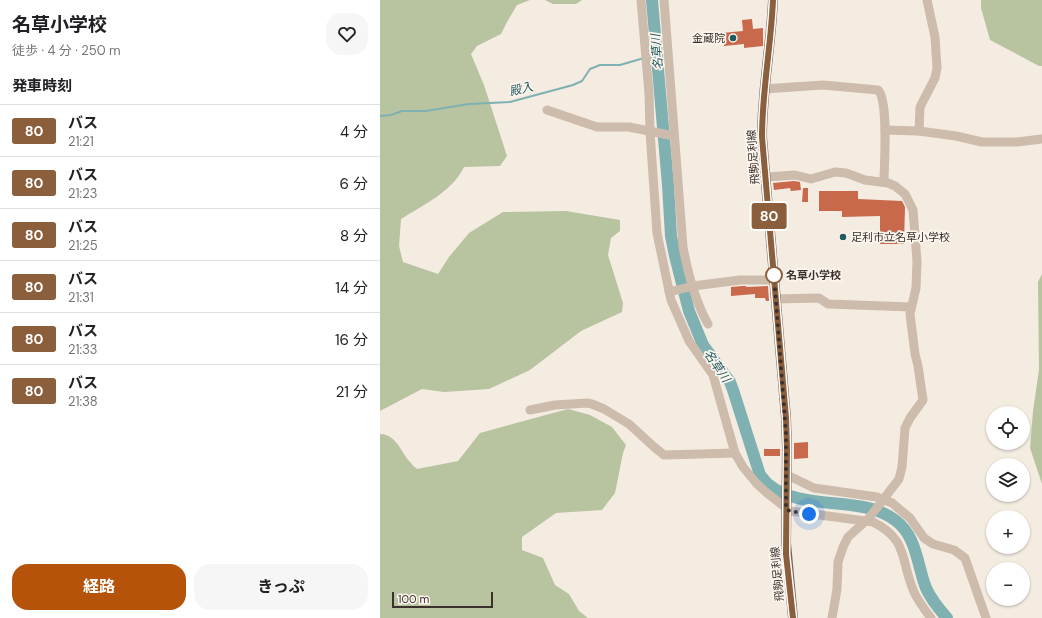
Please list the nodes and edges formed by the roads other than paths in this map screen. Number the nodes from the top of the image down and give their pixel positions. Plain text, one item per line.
1 (641, 0) edge
2 (664, 0) edge
3 (773, 0) edge
4 (927, 0) edge
5 (764, 89) junction
6 (547, 110) dead end
7 (885, 130) junction
8 (919, 131) junction
9 (653, 132) junction
10 (671, 135) junction
11 (1042, 139) edge
12 (766, 177) junction
13 (884, 182) junction
14 (775, 280) junction
15 (691, 286) junction
16 (670, 291) junction
17 (776, 299) junction
18 (911, 308) junction
19 (708, 324) dead end
20 (530, 410) dead end
21 (735, 453) junction
22 (787, 478) junction
23 (881, 501) junction
24 (786, 506) junction
25 (867, 519) junction
26 (793, 618) edge
27 (832, 618) edge
28 (932, 618) edge
29 (986, 618) edge

1 - 9 street
2 - 10 street
3 - 5 main road, 飛駒足利線
4 - 8 street
5 - 7 street
5 - 12 main road, 飛駒足利線
6 - 9 street
7 - 8 street
7 - 13 street
8 - 11 street
9 - 10 street
9 - 16 street
10 - 15 street
12 - 13 street
12 - 14 main road, 飛駒足利線
13 - 18 street
14 - 15 street
14 - 17 main road, 飛駒足利線
15 - 16 street
15 - 19 street
16 - 21 street
17 - 18 street
17 - 22 main road, 飛駒足利線
18 - 23 street
20 - 21 street
21 - 24 street
22 - 23 street
22 - 24 main road, 飛駒足利線
23 - 25 street
23 - 29 street
24 - 25 street
24 - 26 main road, 飛駒足利線
25 - 27 street
25 - 28 street

